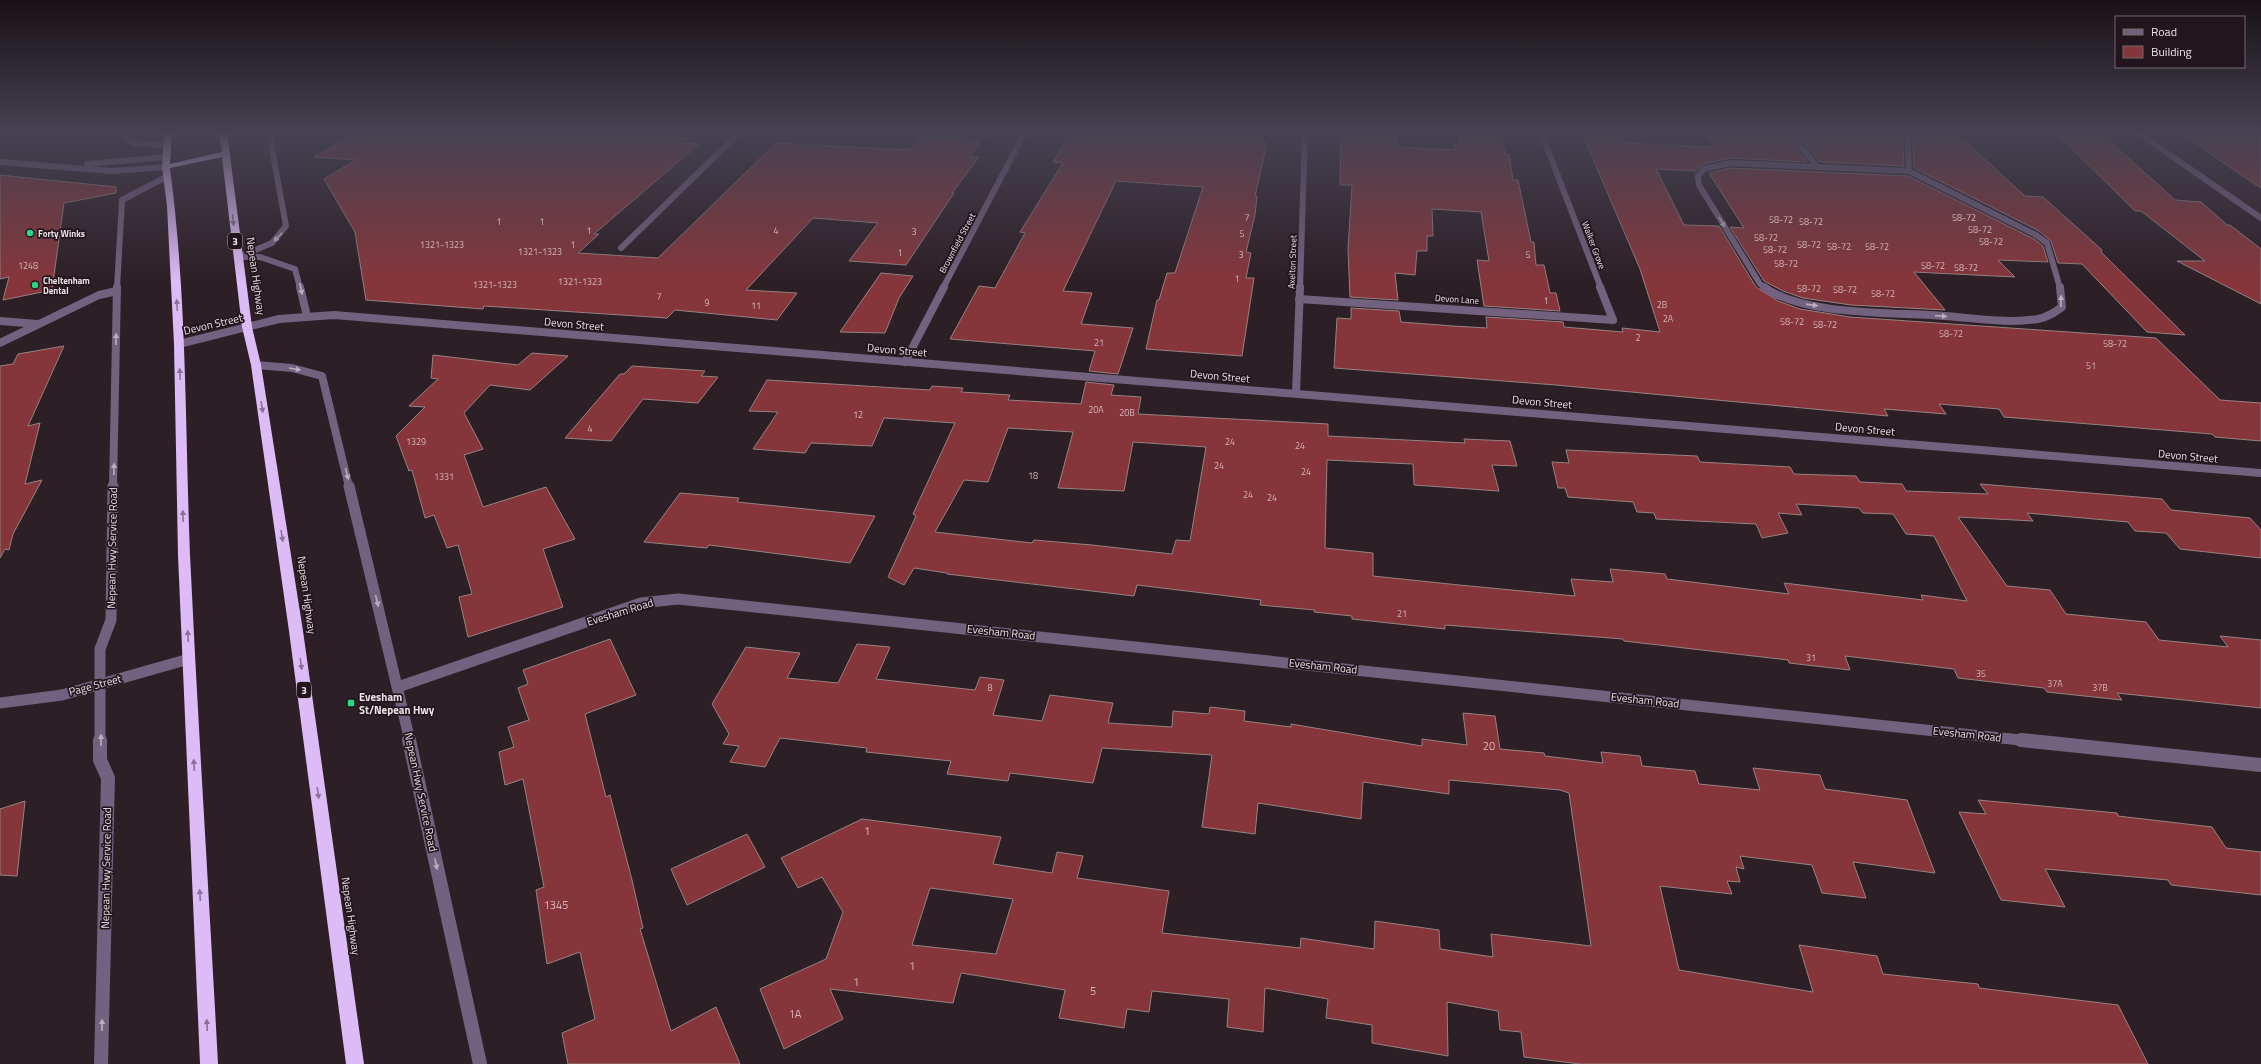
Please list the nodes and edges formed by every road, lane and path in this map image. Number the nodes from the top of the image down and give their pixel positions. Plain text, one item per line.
1 (150, 182) edge
2 (168, 182) edge
3 (228, 182) edge
4 (278, 182) edge
5 (689, 182) edge
6 (999, 182) edge
7 (1303, 182) edge
8 (1560, 182) edge
9 (1699, 182) edge
10 (1929, 182) edge
11 (2209, 182) edge
12 (2261, 218) edge
13 (621, 248) dead end
14 (238, 257) junction
15 (116, 291) junction
16 (1299, 299) junction
17 (306, 316) junction
18 (1613, 320) joint
19 (0, 321) edge
20 (39, 324) junction
21 (247, 328) junction
22 (0, 343) edge
23 (179, 344) junction
24 (905, 362) junction
25 (256, 365) junction
26 (1296, 393) junction
27 (2261, 473) edge
28 (189, 659) junction
29 (101, 684) junction
30 (398, 687) junction
31 (0, 703) edge
32 (2261, 765) edge
33 (101, 1064) edge
34 (209, 1064) edge
35 (355, 1064) edge
36 (480, 1064) edge

1 - 15 street, Nepean Hwy Service Road
23 -> 2 highway
3 -> 14 highway, Nepean Highway / 3
4 -> 14 street
5 - 13 street
6 - 24 street, Brownfield Street
7 - 16 street, Axelton Street
8 - 18 street, Walker Grove
9 -> 10 street
11 - 12 street
14 -> 17 street
14 - 21 highway, Nepean Highway / 3
15 - 20 street
29 -> 15 street, Nepean Hwy Service Road
16 - 18 street, Devon Lane
16 - 26 street, Axelton Street
17 - 21 street, Devon Street
17 - 24 street, Devon Street
19 - 20 street
20 - 22 street
21 - 23 street, Devon Street
21 - 25 highway, Nepean Highway / 3
28 -> 23 highway
24 - 26 street, Devon Street
25 -> 30 street, Nepean Hwy Service Road
25 -> 35 highway, Nepean Highway / 3
26 - 27 street, Devon Street
28 - 29 street, Page Street
34 -> 28 highway
29 - 31 street, Page Street
33 -> 29 street, Nepean Hwy Service Road
30 - 32 street, Evesham Road
30 -> 36 street, Nepean Hwy Service Road

